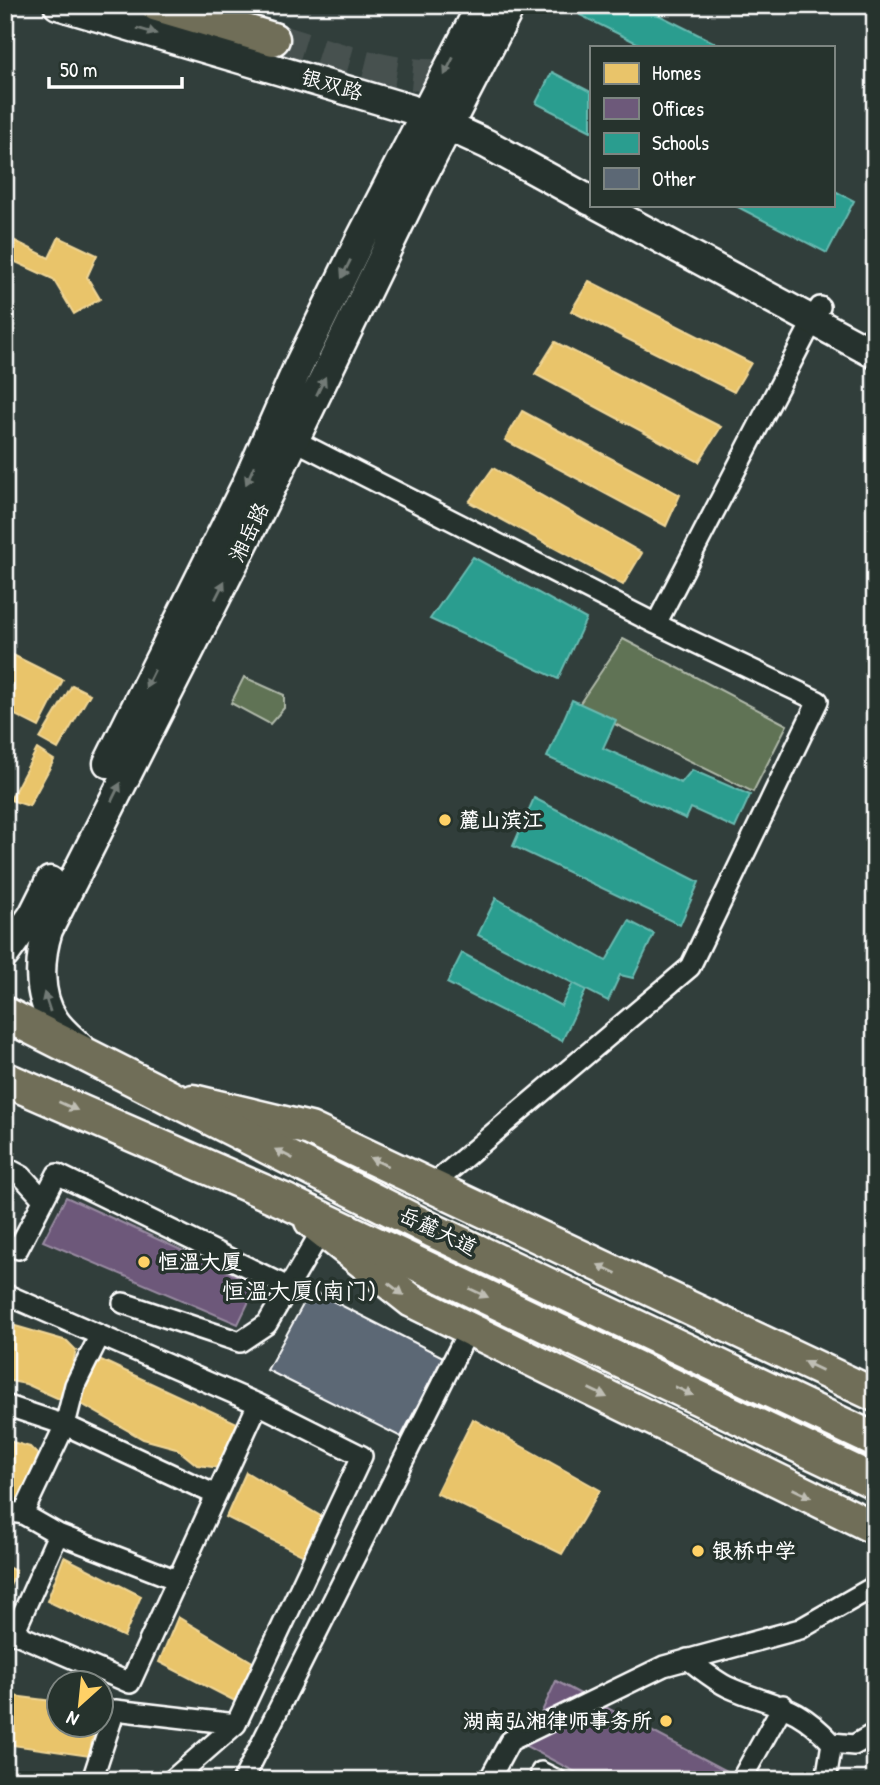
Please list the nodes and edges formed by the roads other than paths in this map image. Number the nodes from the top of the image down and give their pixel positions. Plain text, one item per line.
1 (58, 5) edge
2 (130, 5) edge
3 (157, 5) edge
4 (481, 5) edge
5 (511, 5) edge
6 (273, 39) tunnel mouth
7 (440, 113) junction
8 (590, 184) edge
9 (590, 200) edge
10 (600, 206) edge
11 (631, 206) edge
12 (816, 314) junction
13 (875, 336) edge
14 (875, 354) edge
15 (294, 440) junction
16 (656, 624) junction
17 (5, 954) edge
18 (5, 1014) edge
19 (88, 1055) junction
20 (5, 1079) edge
21 (169, 1095) junction
22 (5, 1167) edge
23 (431, 1186) junction
24 (42, 1198) junction
25 (285, 1201) junction
26 (322, 1230) junction
27 (5, 1242) edge
28 (288, 1287) junction
29 (5, 1294) edge
30 (123, 1303) dead end
31 (469, 1329) junction
32 (100, 1335) junction
33 (875, 1395) edge
34 (258, 1404) junction
35 (5, 1405) edge
36 (65, 1425) junction
37 (875, 1440) edge
38 (875, 1482) edge
39 (216, 1495) junction
40 (14, 1513) edge
41 (875, 1528) edge
42 (58, 1534) junction
43 (177, 1580) junction
44 (875, 1586) edge
45 (10, 1632) edge
46 (687, 1659) junction
47 (783, 1704) junction
48 (236, 1724) junction
49 (875, 1733) edge
50 (832, 1743) junction
51 (92, 1780) edge
52 (172, 1780) edge
53 (243, 1780) edge
54 (489, 1780) edge
55 (741, 1780) edge
56 (826, 1780) edge

1 -> 7 main road, 银双路
2 - 7 main road, 银双路
3 - 6 main road
4 -> 7 main road, 湘岳路
5 - 7 main road, 湘岳路
7 - 8 main road, 银双路
7 - 9 main road, 银双路
15 -> 7 main road, 湘岳路
7 -> 17 main road, 湘岳路
10 - 12 main road
11 - 12 main road
12 - 13 main road
12 - 14 main road
12 - 16 street
15 - 16 street
19 -> 15 main road, 湘岳路
16 - 23 street
18 - 19 highway, 岳麓大道
19 - 21 highway, 岳麓大道
20 -> 25 highway, 岳麓大道
23 -> 21 main road
37 -> 21 highway, 岳麓大道
22 - 24 street
33 -> 23 main road
24 - 27 street
24 - 28 street
25 - 26 main road
25 -> 38 highway, 岳麓大道
26 - 28 street
26 -> 31 main road
28 - 30 street
29 - 32 street
31 -> 41 main road
31 - 53 street
32 - 34 street
32 - 36 street
34 - 39 street
34 - 48 street
35 - 36 street
36 - 39 street
36 - 40 street
39 - 43 street
40 - 42 street
42 - 43 street
42 - 45 street
43 - 45 street
44 - 46 street
46 - 47 street
46 - 54 street
47 - 50 street
47 - 55 street
48 - 51 street
48 - 52 street
49 - 50 street
50 - 56 street

